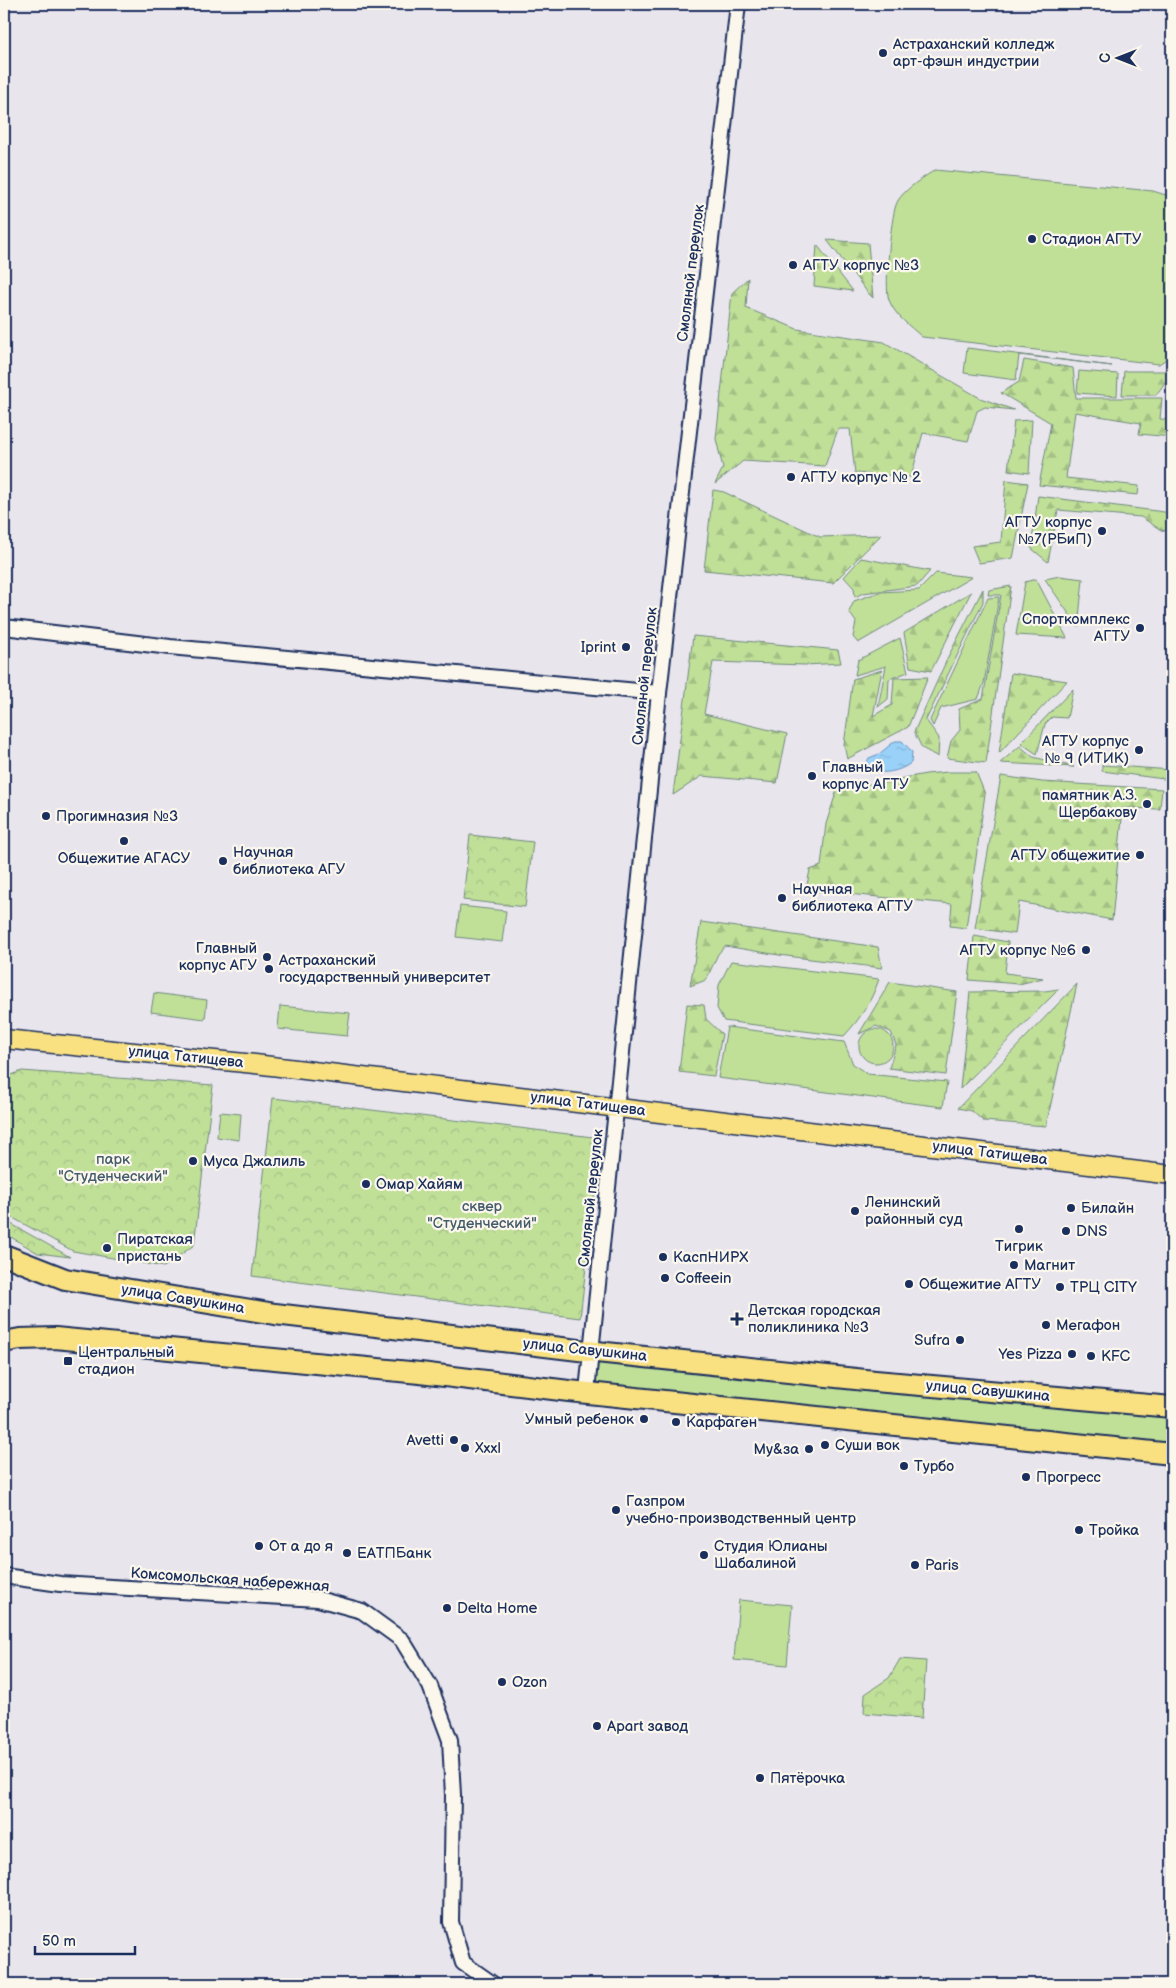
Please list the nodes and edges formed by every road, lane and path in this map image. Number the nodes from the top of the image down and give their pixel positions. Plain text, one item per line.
1 (738, 4) edge
2 (4, 627) edge
3 (659, 693) junction
4 (4, 1039) edge
5 (617, 1107) junction
6 (1172, 1175) edge
7 (4, 1255) edge
8 (4, 1342) edge
9 (592, 1352) junction
10 (587, 1391) junction
11 (1172, 1407) edge
12 (1172, 1454) edge
13 (4, 1576) edge
14 (493, 1984) edge

1 - 3 street, Смоляной переулок
2 - 3 street
3 - 5 street, Смоляной переулок
4 - 5 main road, улица Татищева
5 - 6 main road, улица Татищева
5 - 9 street, Смоляной переулок
7 - 9 highway, улица Савушкина
8 - 10 highway
9 - 10 street, Смоляной переулок
9 - 11 highway, улица Савушкина
10 - 12 highway
13 - 14 street, Комсомольская набережная

